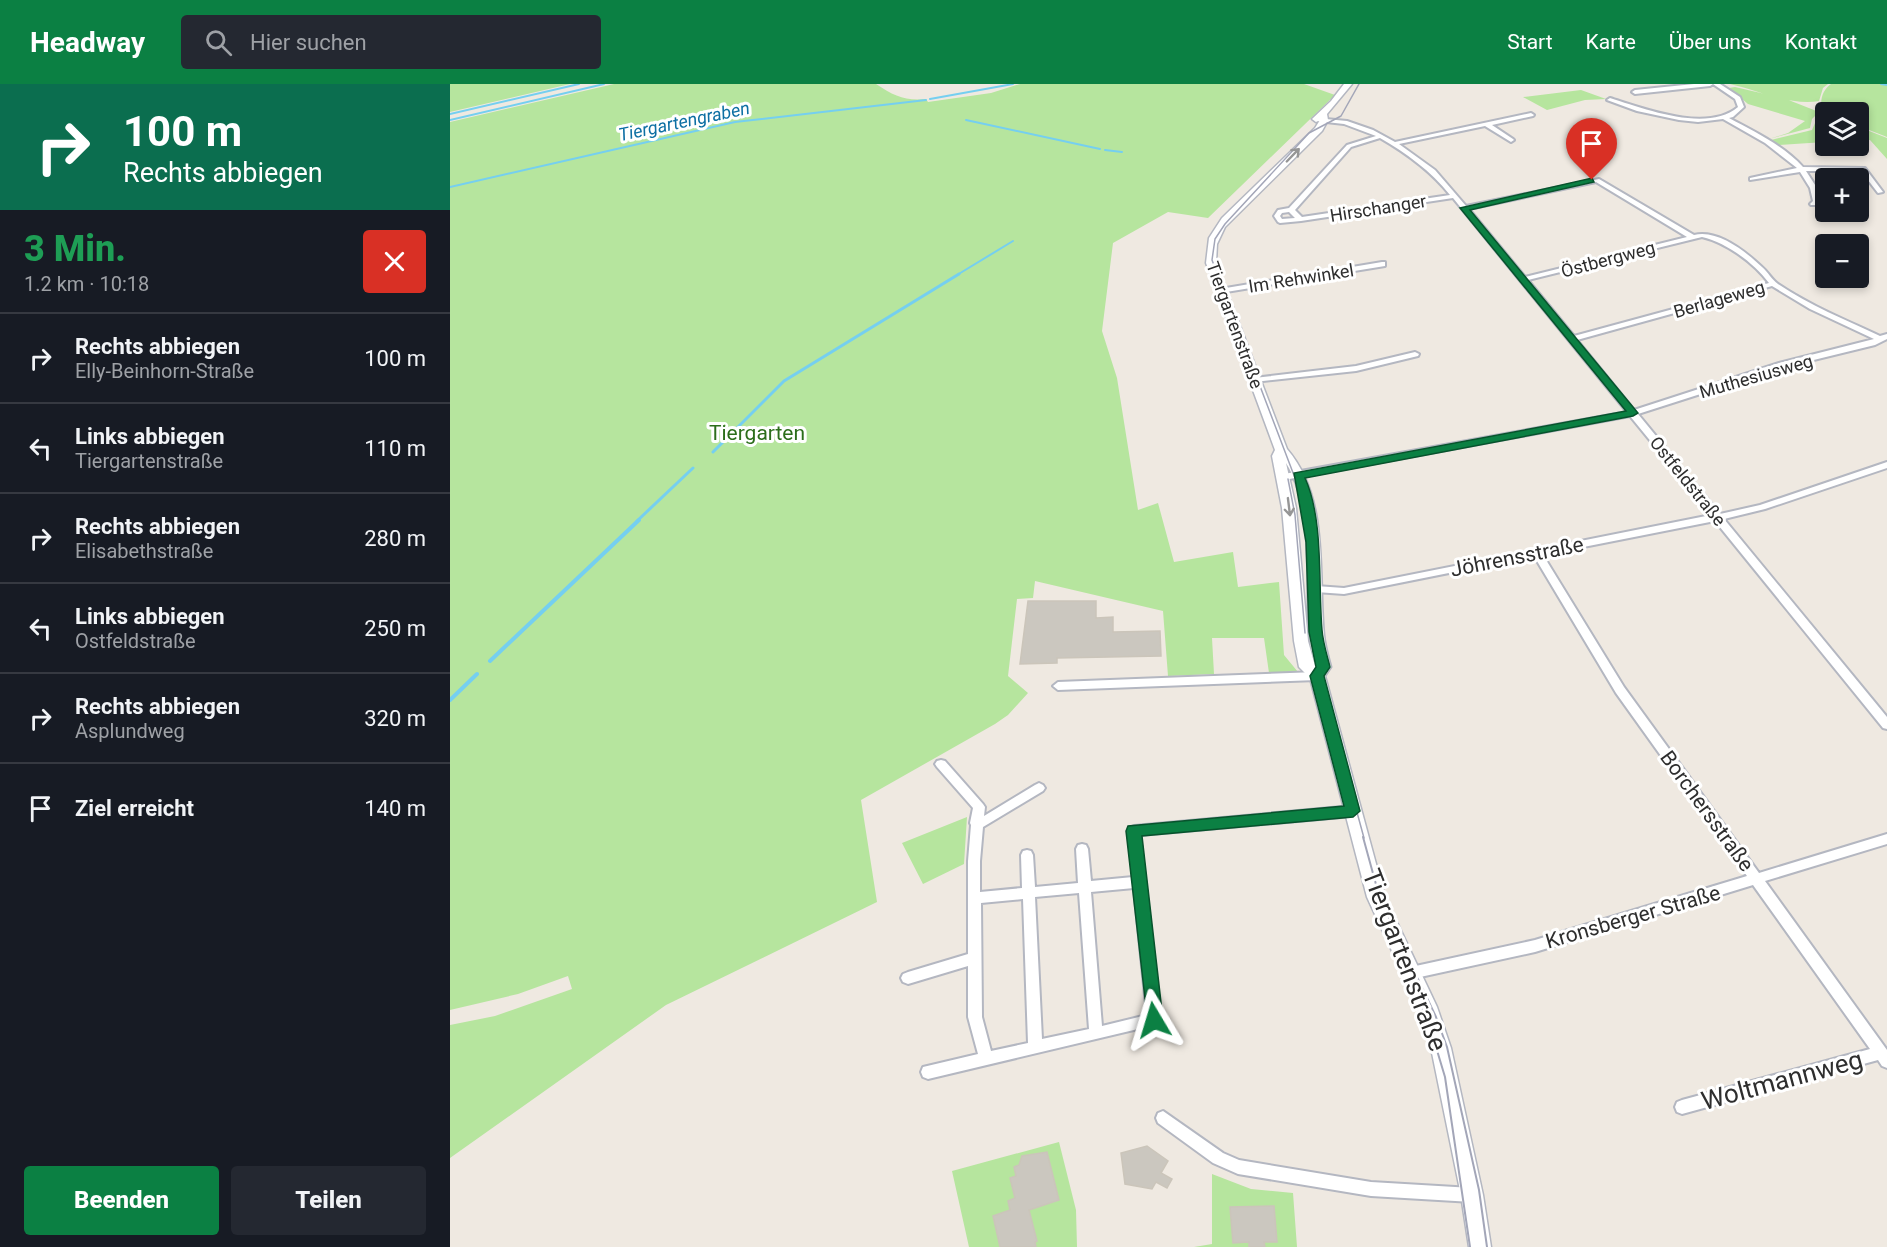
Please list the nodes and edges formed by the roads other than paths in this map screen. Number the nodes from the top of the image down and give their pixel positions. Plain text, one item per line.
1 (1348, 84) edge
2 (1710, 84) edge
3 (1716, 84) edge
4 (1635, 92) dead end
5 (1610, 100) dead end
6 (1531, 115) dead end
7 (1321, 118) junction
8 (1725, 118) junction
9 (1486, 124) junction
10 (1379, 137) junction
11 (1511, 140) dead end
12 (1392, 144) junction
13 (1804, 169) junction
14 (1815, 169) edge
15 (1869, 169) edge
16 (1873, 169) dead end
17 (1869, 177) edge
18 (1752, 179) dead end
19 (1880, 192) dead end
20 (1455, 196) junction
21 (1813, 204) dead end
22 (1465, 208) junction
23 (1291, 210) junction
24 (1301, 219) junction
25 (1693, 237) junction
26 (1382, 264) dead end
27 (1524, 279) junction
28 (1773, 284) junction
29 (1220, 291) junction
30 (1882, 337) edge
31 (1572, 339) junction
32 (1415, 354) dead end
33 (1254, 380) junction
34 (1633, 413) junction
35 (1281, 450) junction
36 (1887, 465) edge
37 (1299, 476) junction
38 (1284, 477) junction
39 (1718, 517) junction
40 (1537, 553) junction
41 (1316, 589) junction
42 (1317, 676) junction
43 (1058, 686) dead end
44 (1885, 720) edge
45 (940, 764) dead end
46 (1039, 788) dead end
47 (1353, 811) junction
48 (976, 823) junction
49 (1887, 839) edge
50 (1082, 849) dead end
51 (1027, 855) dead end
52 (1757, 880) junction
53 (1139, 882) junction
54 (1084, 887) junction
55 (1028, 892) junction
56 (974, 898) junction
57 (975, 958) junction
58 (1411, 973) junction
59 (908, 978) dead end
60 (1096, 1033) junction
61 (1035, 1047) junction
62 (1884, 1057) edge
63 (986, 1059) junction
64 (928, 1072) dead end
65 (1682, 1107) dead end
66 (1162, 1118) dead end
67 (1472, 1195) junction
68 (1480, 1247) edge

1 - 7 main road, Tiergartenstraße
2 - 4 street
3 - 8 street
5 - 8 street
6 - 9 street
7 - 10 street, Ostfeldstraße
7 - 29 main road, Tiergartenstraße
8 - 13 street
9 - 11 street
9 - 12 street
10 - 12 street, Ostfeldstraße
10 - 23 street, Hirschanger
12 - 20 street, Ostfeldstraße
13 - 14 street
13 - 18 street
13 - 21 street
15 - 16 street
17 - 19 street
20 - 22 street, Ostfeldstraße
20 - 24 street, Hirschanger
22 - 25 street
22 - 27 street, Ostfeldstraße
23 - 24 street, Hirschanger
23 - 24 street, Hirschanger
25 - 27 street, Östbergweg
25 - 28 street, Berlageweg
26 - 29 street, Im Rehwinkel
27 - 31 street, Ostfeldstraße
28 - 30 street, Muthesiusweg
28 - 31 street, Berlageweg
29 - 33 main road, Tiergartenstraße
30 - 34 street, Muthesiusweg
31 - 34 street, Ostfeldstraße
32 - 33 street
33 - 35 main road, Tiergartenstraße
34 - 37 street, Muthesiusweg
34 - 39 street, Ostfeldstraße
35 - 37 main road, Tiergartenstraße
35 - 38 main road, Tiergartenstraße
36 - 39 street, Jöhrensstraße
37 - 38 street, Muthesiusweg
37 - 41 main road, Tiergartenstraße
38 -> 42 main road, Tiergartenstraße
39 - 40 street, Jöhrensstraße
39 - 44 street, Ostfeldstraße
40 - 41 street, Jöhrensstraße
40 - 52 street, Borchersstraße
41 - 42 main road, Tiergartenstraße
42 - 43 street
42 - 47 main road, Tiergartenstraße
45 - 48 street
46 - 48 street
47 - 53 street
47 - 58 main road, Tiergartenstraße
48 - 56 street
49 - 52 street, Kronsberger Straße
50 - 54 street
51 - 55 street
52 - 58 street, Kronsberger Straße
52 - 62 street, Borchersstraße
53 - 54 street
53 - 60 street
54 - 55 street
54 - 60 street
55 - 56 street
55 - 61 street
56 - 57 street
57 - 59 street
57 - 63 street
58 - 67 main road, Tiergartenstraße
60 - 61 street
61 - 63 street
62 - 65 street, Woltmannweg
63 - 64 street
66 - 67 street
67 - 68 main road, Tiergartenstraße

